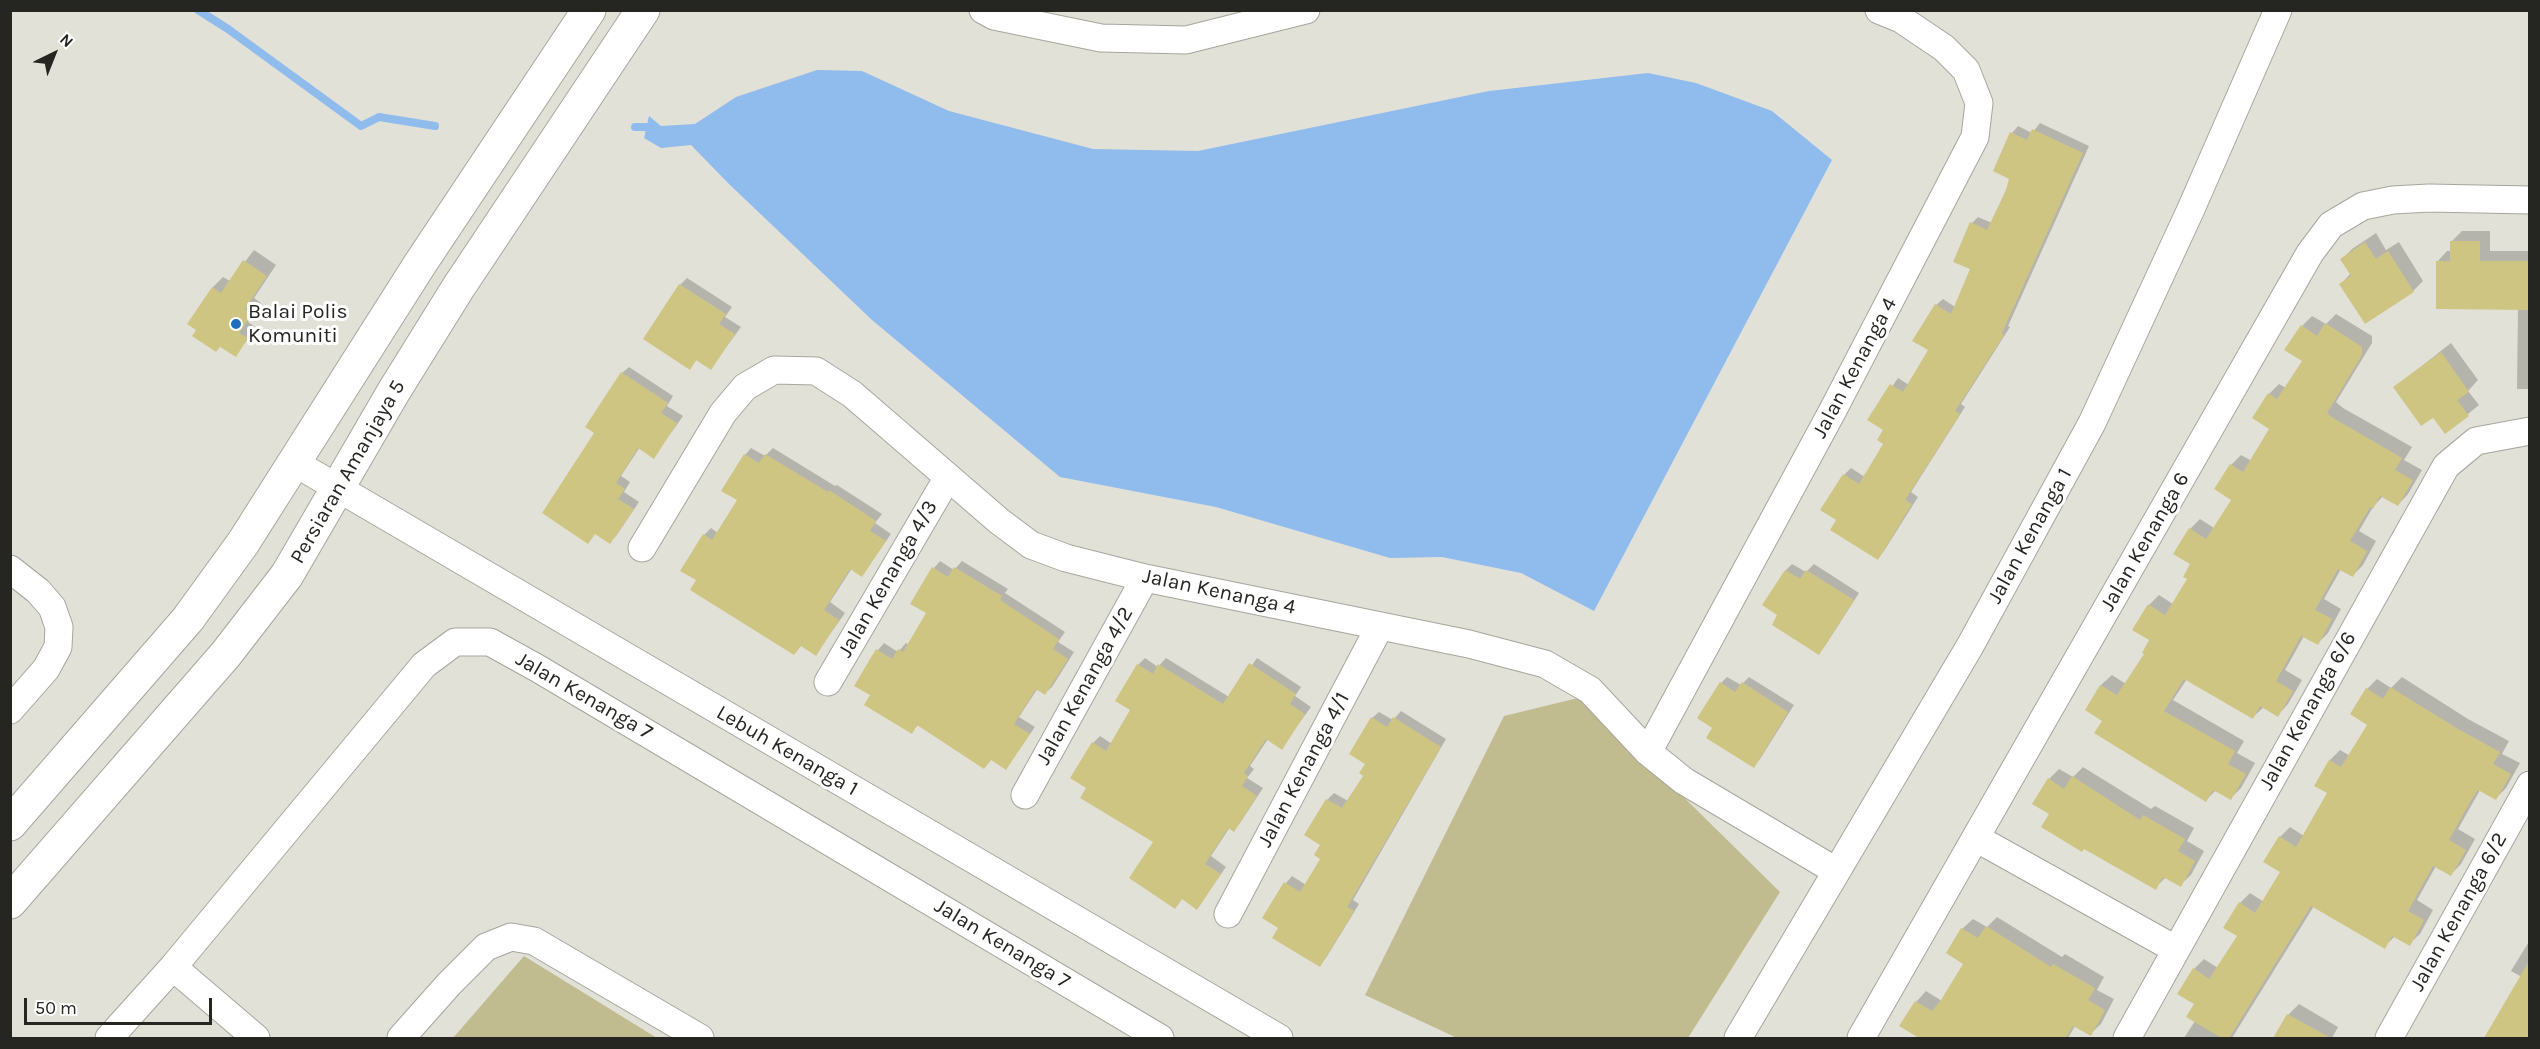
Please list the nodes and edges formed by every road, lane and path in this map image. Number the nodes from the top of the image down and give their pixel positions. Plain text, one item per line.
1 (588, 10) edge
2 (643, 10) edge
3 (983, 10) edge
4 (1306, 10) edge
5 (1879, 10) edge
6 (2278, 10) edge
7 (2529, 200) edge
8 (2529, 431) edge
9 (295, 463) junction
10 (948, 477) junction
11 (339, 489) junction
12 (642, 548) dead end
13 (10, 569) edge
14 (1145, 578) junction
15 (1380, 626) junction
16 (828, 682) dead end
17 (10, 710) edge
18 (1648, 752) junction
19 (2529, 786) edge
20 (1025, 795) dead end
21 (10, 824) edge
22 (1976, 838) junction
23 (1836, 871) junction
24 (10, 902) edge
25 (1228, 914) dead end
26 (2175, 949) junction
27 (173, 967) junction
28 (1240, 1029) edge
29 (2400, 1034) edge
30 (110, 1038) edge
31 (256, 1038) edge
32 (401, 1038) edge
33 (700, 1038) edge
34 (1160, 1038) edge
35 (1279, 1038) edge
36 (1738, 1038) edge
37 (1861, 1038) edge
38 (2127, 1038) edge

1 - 9 street
2 - 11 street, Persiaran Amanjaya 5
3 - 4 street
5 - 18 street, Jalan Kenanga 4
6 - 23 street, Jalan Kenanga 1
7 - 22 street, Jalan Kenanga 6
8 - 26 street, Jalan Kenanga 6/6
9 - 11 street, Lebuh Kenanga 1
9 - 21 street
10 - 12 street, Jalan Kenanga 4
10 - 14 street, Jalan Kenanga 4
10 - 16 street, Jalan Kenanga 4/3
11 - 24 street, Persiaran Amanjaya 5
11 - 28 street, Lebuh Kenanga 1
13 - 17 street
14 - 15 street, Jalan Kenanga 4
14 - 20 street, Jalan Kenanga 4/2
15 - 18 street, Jalan Kenanga 4
15 - 25 street, Jalan Kenanga 4/1
18 - 23 street, Jalan Kenanga 4
19 - 29 street, Jalan Kenanga 6/2
22 - 26 street
22 - 37 street, Jalan Kenanga 6
23 - 36 street, Jalan Kenanga 1
26 - 38 street, Jalan Kenanga 6/6
27 - 30 street, Jalan Kenanga 7
27 - 31 street
27 - 34 street, Jalan Kenanga 7
28 - 35 street, Lebuh Kenanga 1
32 - 33 street

